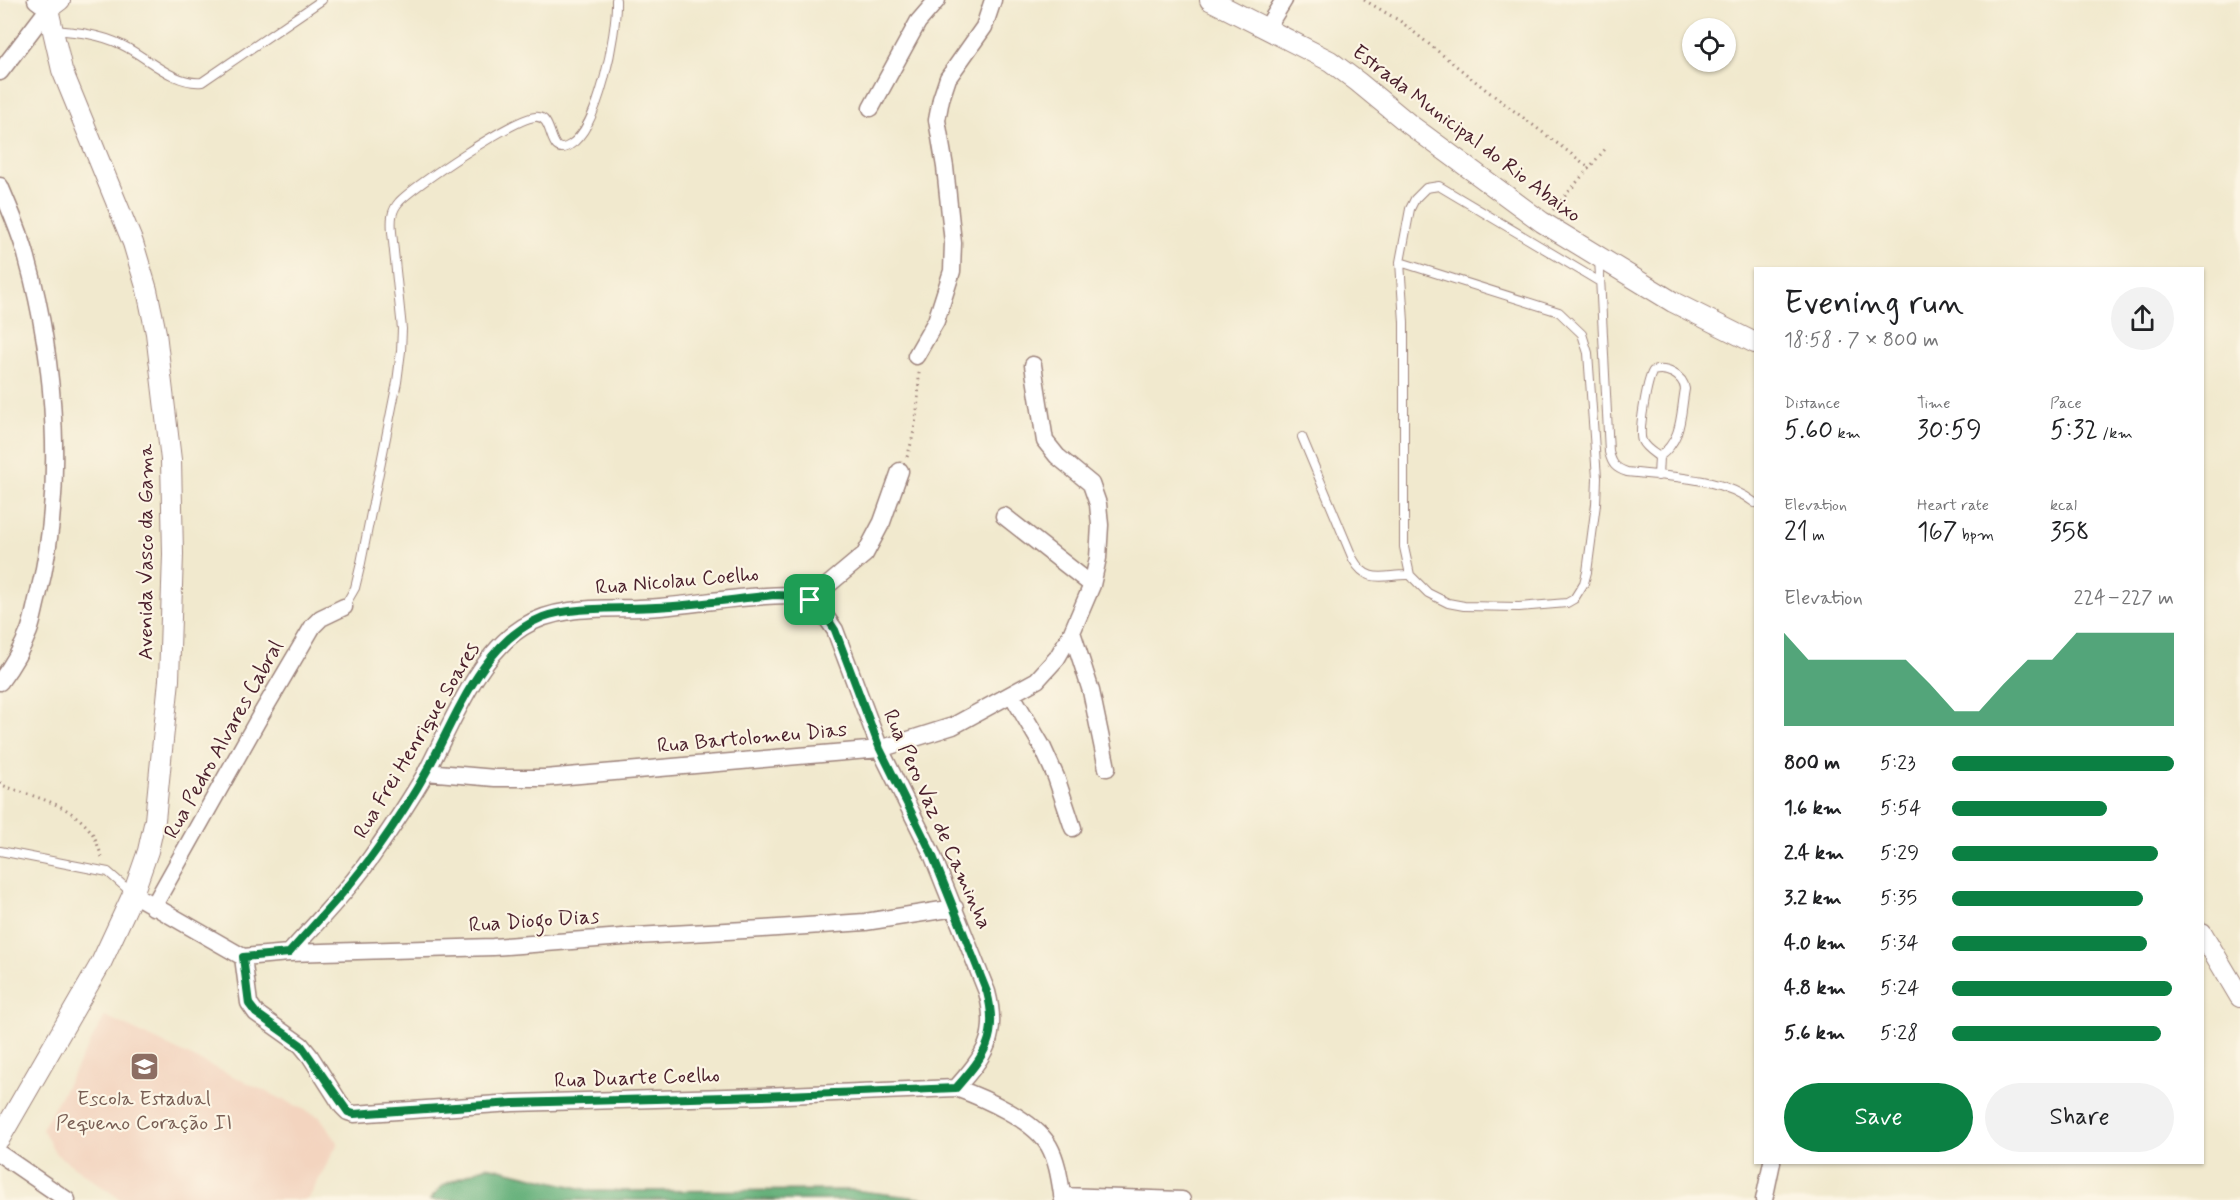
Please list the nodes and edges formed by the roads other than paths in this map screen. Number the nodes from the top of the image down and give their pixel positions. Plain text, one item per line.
1 (322, 0) edge
2 (616, 0) edge
3 (937, 0) edge
4 (993, 0) edge
5 (1210, 0) edge
6 (1284, 0) edge
7 (48, 3) edge
8 (1266, 29) junction
9 (53, 30) junction
10 (0, 72) edge
11 (871, 108) dead end
12 (0, 186) edge
13 (1599, 258) junction
14 (1400, 262) junction
15 (1600, 282) junction
16 (1754, 342) edge
17 (916, 356) road end
18 (1033, 365) dead end
19 (1302, 437) dead end
20 (1659, 457) junction
21 (900, 471) road end
22 (1658, 476) junction
23 (1754, 502) edge
24 (1004, 516) dead end
25 (1410, 575) junction
26 (1092, 585) junction
27 (810, 600) junction
28 (344, 607) joint
29 (544, 616) joint
30 (1072, 632) junction
31 (0, 682) edge
32 (1012, 695) junction
33 (880, 749) junction
34 (1107, 768) dead end
35 (426, 772) junction
36 (1073, 828) dead end
37 (0, 851) edge
38 (133, 894) junction
39 (153, 907) junction
40 (955, 908) junction
41 (2204, 936) edge
42 (289, 953) junction
43 (243, 957) junction
44 (2240, 997) edge
45 (956, 1088) junction
46 (5, 1116) edge
47 (0, 1138) edge
48 (0, 1154) edge
49 (1772, 1164) edge
50 (1062, 1198) edge
51 (67, 1200) edge
52 (1182, 1200) edge
53 (1764, 1200) edge

1 - 9 lane
2 - 28 lane
3 - 11 street
4 - 17 street
5 - 8 street, Estrada Municipal do Rio Abaixo
6 - 8 street
7 - 9 street, Avenida Vasco da Gama
7 - 10 street
8 - 13 street, Estrada Municipal do Rio Abaixo
9 - 38 street, Avenida Vasco da Gama
12 - 31 street
13 - 15 lane
13 - 16 street, Estrada Municipal do Rio Abaixo
14 - 15 lane
14 - 25 lane
14 - 25 lane
15 - 22 lane
18 - 26 street, Rua Bartolomeu Dias
19 - 25 lane
20 - 20 lane
20 - 22 lane
21 - 27 street
22 - 23 lane
24 - 26 street
26 - 30 street, Rua Bartolomeu Dias
27 - 29 street, Rua Nicolau Coelho
27 - 33 street, Rua Pero Vaz de Caminha
28 - 39 street, Rua Pedro Alvares Cabral
29 - 35 street, Rua Frei Henrique Soares
30 - 32 street, Rua Bartolomeu Dias
30 - 34 street
32 - 33 street, Rua Bartolomeu Dias
32 - 36 street
33 - 35 street, Rua Bartolomeu Dias
33 - 40 street, Rua Pero Vaz de Caminha
35 - 42 street, Rua Frei Henrique Soares
37 - 38 lane
38 - 39 street
38 - 46 street, Avenida Vasco da Gama
39 - 43 street
40 - 42 street, Rua Diogo Dias
40 - 45 street, Rua Pero Vaz de Caminha
41 - 44 street
42 - 43 street, Rua Diogo Dias
43 - 45 street, Rua Duarte Coelho
45 - 50 street, Rua Duarte Coelho
46 - 47 street, Avenida Vasco da Gama
48 - 51 street
49 - 53 street
50 - 52 street

